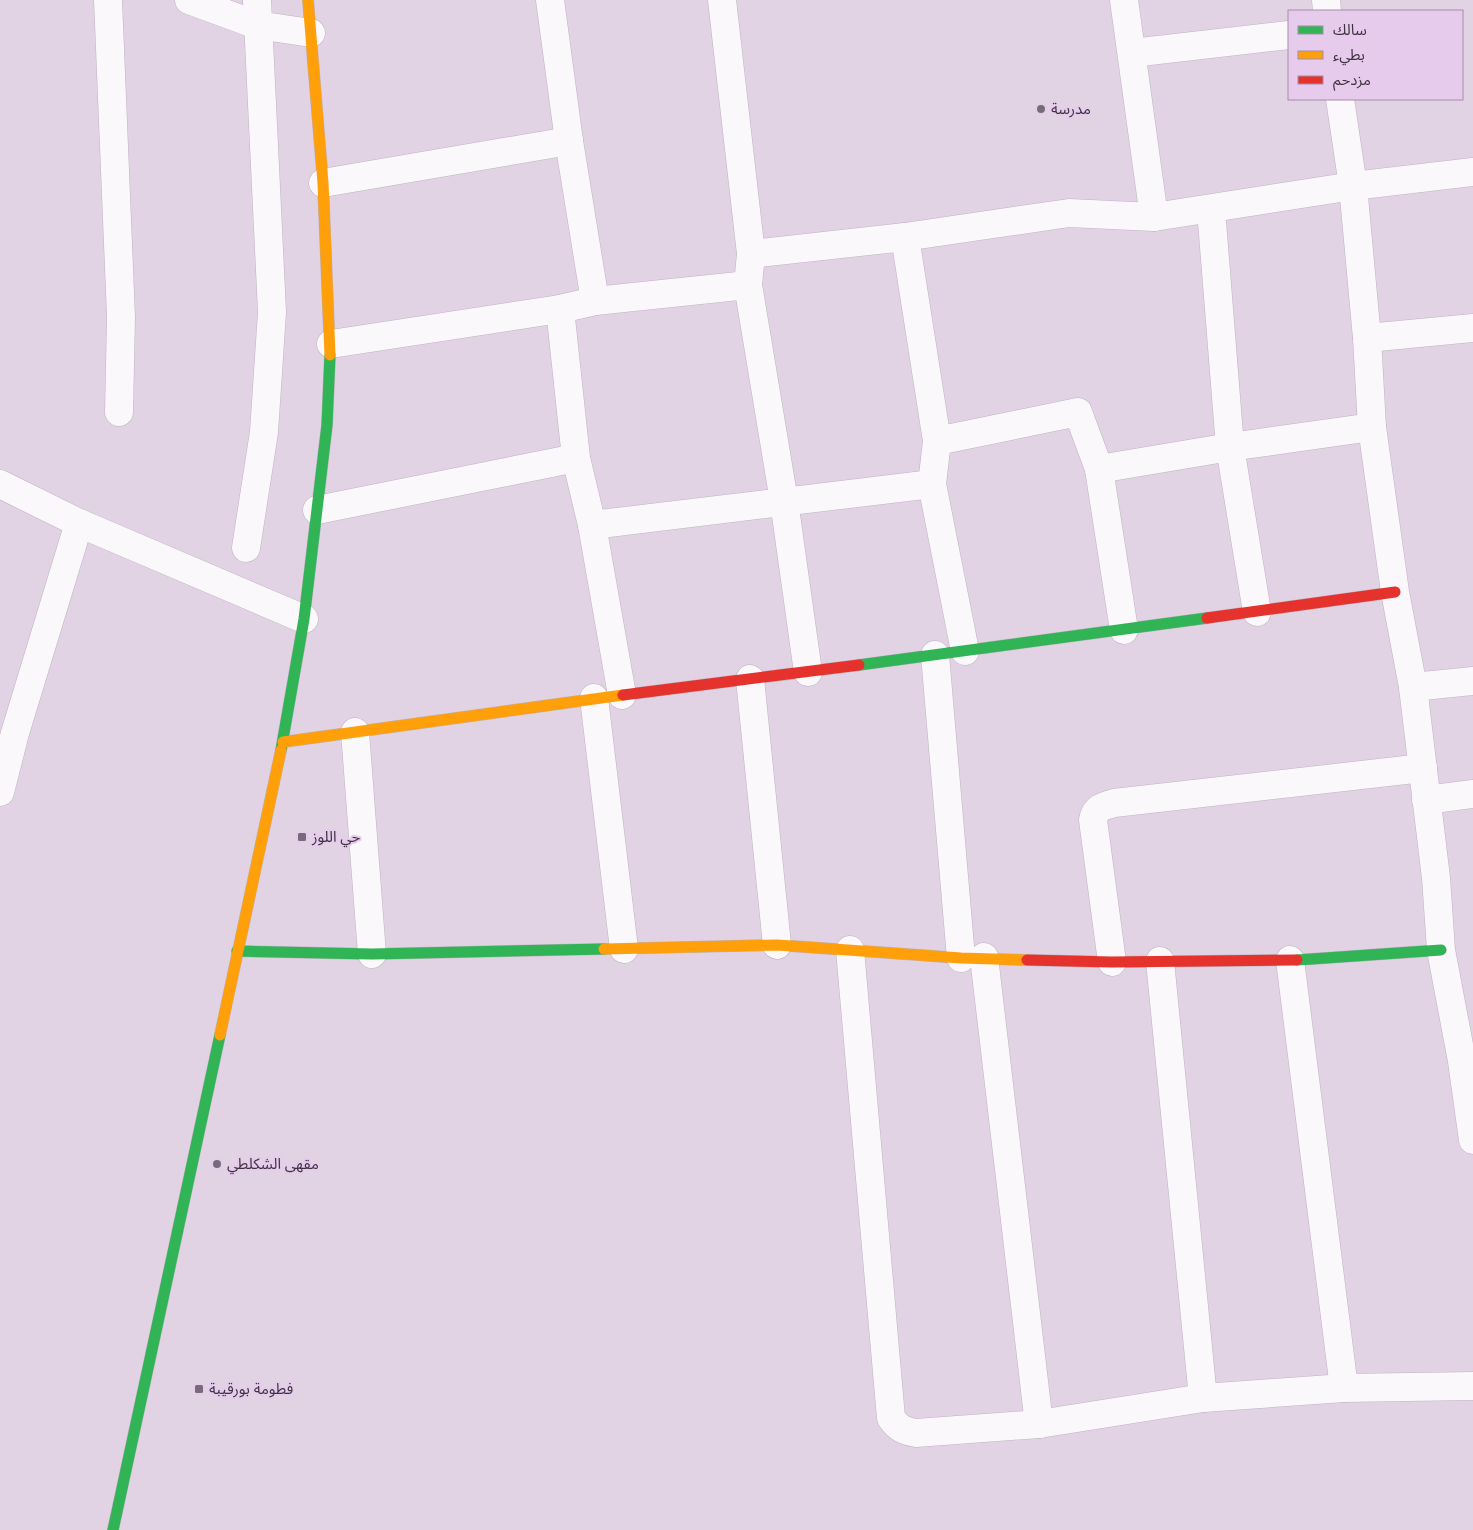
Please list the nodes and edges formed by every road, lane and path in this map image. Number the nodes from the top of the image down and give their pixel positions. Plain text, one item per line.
1 (108, 0) edge
2 (189, 0) edge
3 (308, 0) edge
4 (550, 0) edge
5 (722, 0) edge
6 (1124, 0) edge
7 (257, 12) edge
8 (311, 33) junction
9 (1288, 35) edge
10 (1132, 54) junction
11 (1340, 100) edge
12 (569, 141) junction
13 (1473, 172) edge
14 (323, 183) junction
15 (1354, 186) junction
16 (1211, 209) junction
17 (1154, 217) junction
18 (905, 237) junction
19 (751, 254) junction
20 (748, 285) junction
21 (594, 301) junction
22 (560, 309) junction
23 (1473, 328) edge
24 (1367, 338) junction
25 (332, 344) junction
26 (119, 412) dead end
27 (1372, 427) junction
28 (937, 441) junction
29 (1230, 447) junction
30 (576, 458) junction
31 (1099, 469) junction
32 (0, 484) edge
33 (932, 484) junction
34 (784, 501) junction
35 (317, 510) junction
36 (79, 523) junction
37 (592, 525) junction
38 (246, 548) dead end
39 (1395, 592) junction
40 (1257, 612) junction
41 (304, 619) junction
42 (1124, 630) junction
43 (965, 651) junction
44 (936, 655) junction
45 (808, 672) junction
46 (750, 680) junction
47 (1473, 681) edge
48 (1413, 687) junction
49 (622, 695) junction
50 (594, 698) junction
51 (7, 730) edge
52 (355, 732) junction
53 (283, 742) junction
54 (1423, 768) junction
55 (0, 792) edge
56 (1473, 794) edge
57 (1426, 800) junction
58 (777, 946) junction
59 (624, 949) junction
60 (850, 950) junction
61 (1441, 950) junction
62 (237, 951) junction
63 (372, 954) junction
64 (972, 957) junction
65 (1290, 960) junction
66 (1160, 961) junction
67 (1112, 962) junction
68 (1468, 1060) edge
69 (1473, 1140) edge
70 (1473, 1386) edge
71 (1344, 1388) junction
72 (1203, 1398) junction
73 (1039, 1424) junction
74 (113, 1530) edge

1 - 26 street
2 - 7 street
3 - 8 street
4 - 12 street
5 - 19 street
6 - 10 street
7 - 8 street
7 - 38 street
8 - 14 street
9 - 10 street
10 - 17 street
11 - 15 street
12 - 14 street
12 - 21 street
13 - 15 street
14 - 25 street
15 - 16 street
15 - 24 street
16 - 17 street
16 - 29 street
17 - 18 street
18 - 19 street
18 - 28 street
19 - 20 street
20 - 21 street
20 - 34 street
21 - 22 street
22 - 25 street
22 - 30 street
23 - 24 street
24 - 27 street
25 - 35 street
27 - 29 street
27 - 39 street
28 - 31 street
28 - 33 street
29 - 31 street
29 - 40 street
30 - 35 street
30 - 37 street
31 - 42 street
32 - 36 street
33 - 34 street
33 - 43 street
34 - 37 street
34 - 45 street
35 - 41 street
36 - 41 street
36 - 51 street
37 - 49 street
39 - 40 street
39 - 48 street
40 - 42 street
41 - 53 street
42 - 43 street
43 - 44 street
44 - 45 street
44 - 64 street
45 - 46 street
46 - 49 street
46 - 58 street
47 - 48 street
48 - 54 street
49 - 50 street
50 - 52 street
50 - 59 street
51 - 55 street
52 - 53 street
52 - 63 street
53 - 62 street
54 - 57 street
54 - 67 street
56 - 57 street
57 - 61 street
58 - 59 street
58 - 60 street
59 - 63 street
60 - 64 street
60 - 73 street
61 - 65 street
61 - 68 street
62 - 63 street
62 - 74 street
64 - 67 street
64 - 73 street
65 - 66 street
65 - 71 street
66 - 67 street
66 - 72 street
68 - 69 street
70 - 71 street
71 - 72 street
72 - 73 street

